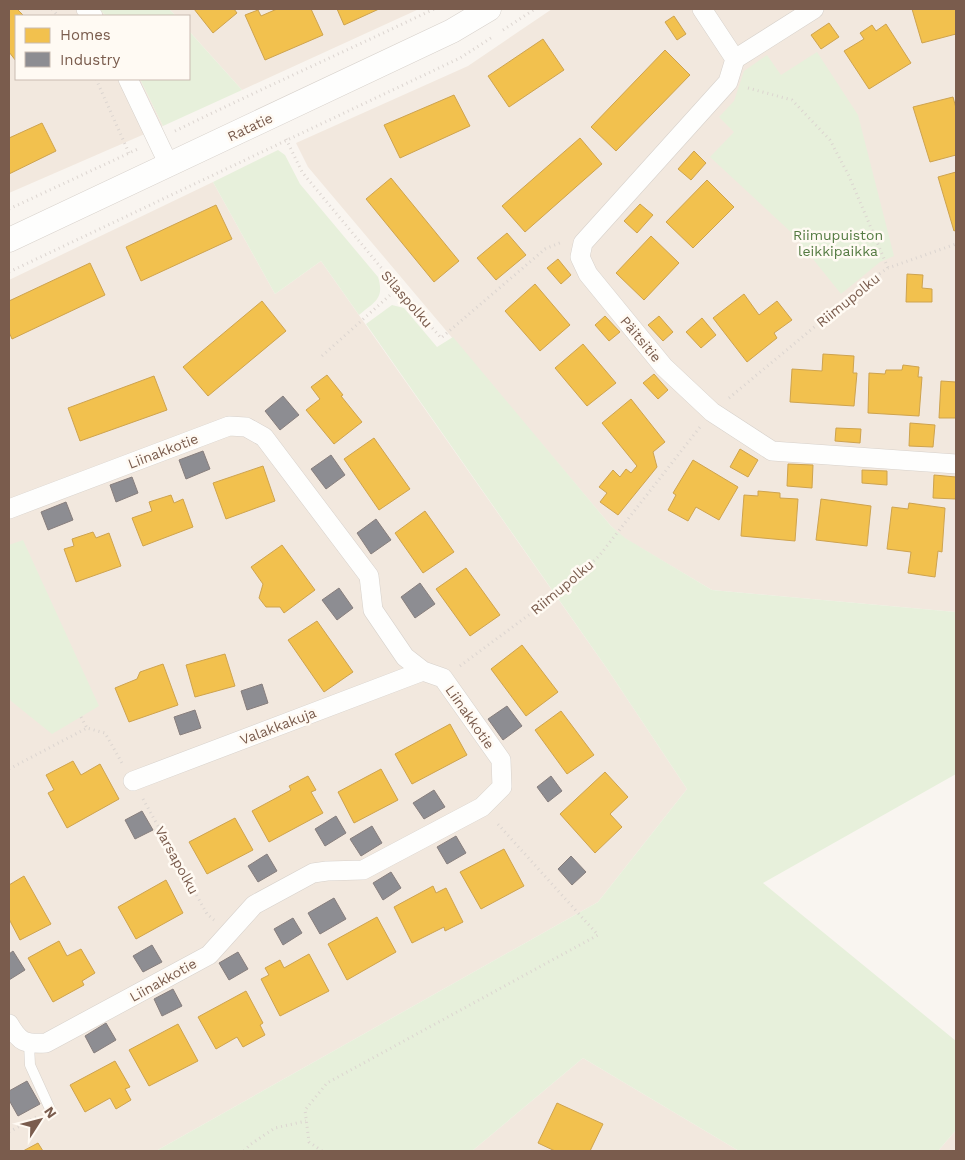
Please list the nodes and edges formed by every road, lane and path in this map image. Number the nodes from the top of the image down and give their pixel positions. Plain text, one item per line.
1 (434, 9) edge
2 (489, 9) edge
3 (535, 9) edge
4 (702, 9) edge
5 (814, 9) edge
6 (735, 59) junction
7 (96, 80) edge
8 (128, 80) edge
9 (728, 82) junction
10 (276, 115) junction
11 (157, 140) junction
12 (286, 140) junction
13 (129, 153) junction
14 (169, 165) junction
15 (9, 209) edge
16 (9, 240) edge
17 (583, 243) junction
18 (956, 244) edge
19 (888, 268) junction
20 (9, 272) edge
21 (398, 288) junction
22 (322, 356) dead end
23 (730, 398) dead end
24 (698, 430) dead end
25 (956, 464) edge
26 (9, 509) edge
27 (423, 671) junction
28 (443, 678) junction
29 (81, 717) dead end
30 (88, 728) junction
31 (9, 769) edge
32 (133, 781) junction
33 (482, 807) junction
34 (228, 934) junction
35 (9, 1024) edge
36 (29, 1044) junction
37 (50, 1109) joint
38 (306, 1121) junction
39 (9, 1132) edge
40 (244, 1151) edge
41 (322, 1151) edge

1 - 11 path
2 - 10 street, Ratatie
3 - 12 path
4 - 6 street
5 - 6 street
6 - 9 street
7 - 13 path
8 - 11 street
9 - 17 street
9 - 19 path
10 - 12 path, Silaspolku
10 - 14 street, Ratatie
11 - 13 path
11 - 14 street
12 - 20 path
12 - 21 path, Silaspolku
13 - 15 path
14 - 16 street, Ratatie
17 - 21 path, Silaspolku
17 - 25 street, Päitsitie
18 - 19 path, Riimupolku
19 - 23 path, Riimupolku
21 - 22 path
24 - 28 path, Riimupolku
26 - 27 street, Liinakkotie
27 - 28 street, Liinakkotie
27 - 32 street, Valakkakuja
28 - 33 street, Liinakkotie
29 - 30 path
30 - 31 path
30 - 32 path, Varsapolku
32 - 34 path, Varsapolku
33 - 34 street, Liinakkotie
33 - 38 path
34 - 36 street, Liinakkotie
35 - 36 street
36 - 37 lane
37 - 39 path
38 - 40 path
38 - 41 path

